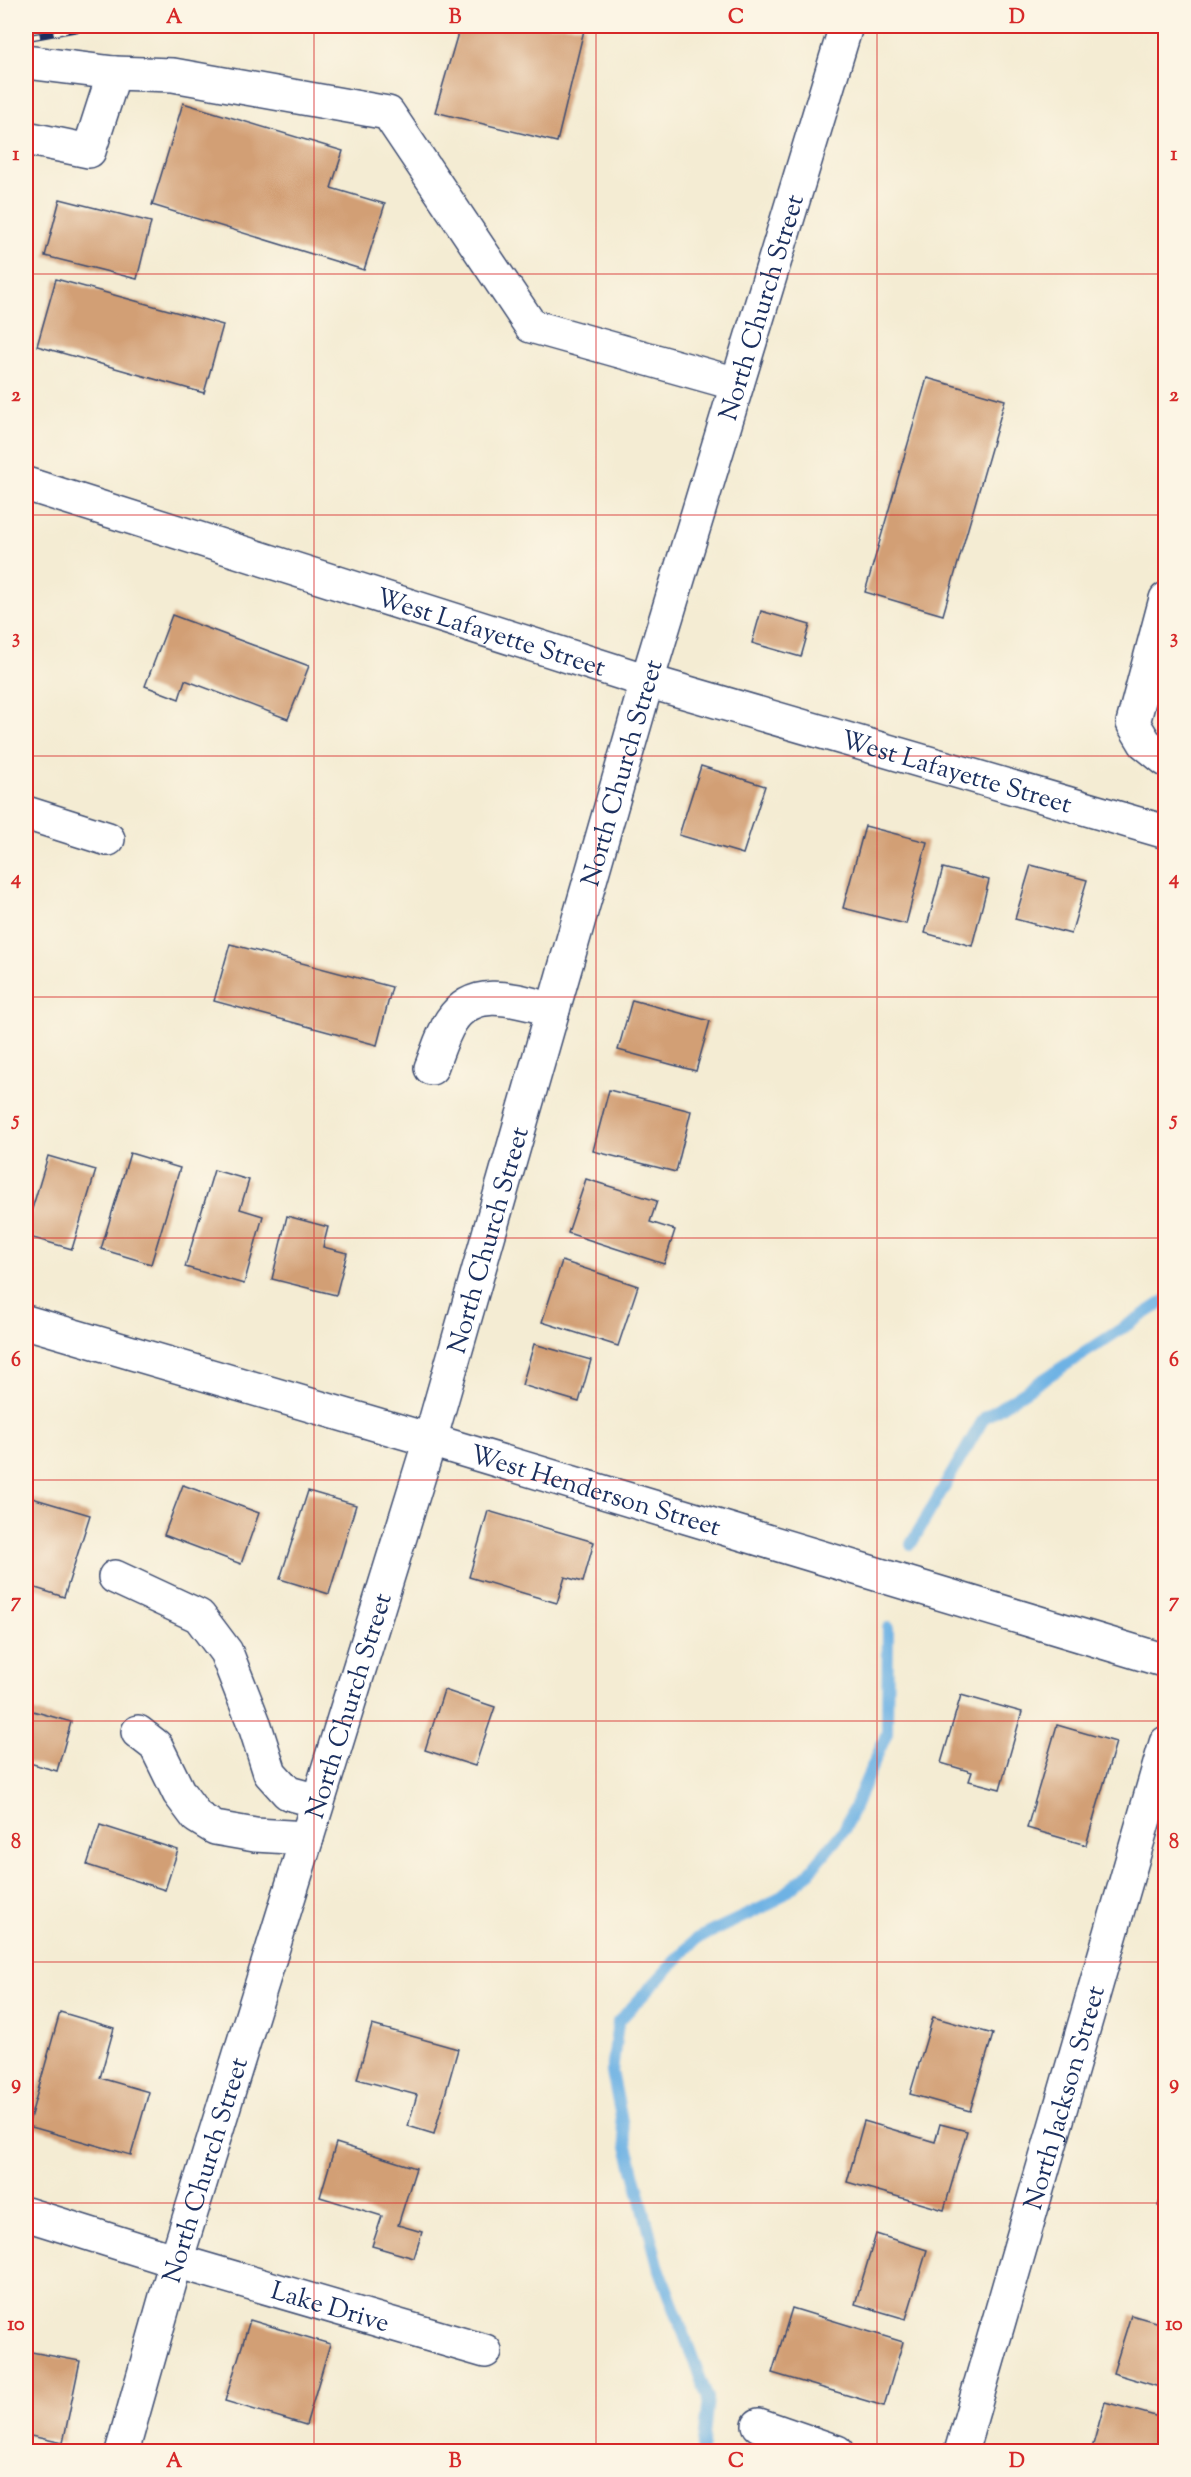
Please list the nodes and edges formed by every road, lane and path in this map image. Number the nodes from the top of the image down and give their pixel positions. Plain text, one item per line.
1 (846, 26) edge
2 (26, 62) edge
3 (114, 73) junction
4 (26, 138) edge
5 (737, 384) junction
6 (26, 484) edge
7 (1166, 599) edge
8 (647, 681) junction
9 (1166, 760) edge
10 (26, 813) edge
11 (1166, 832) edge
12 (108, 839) dead end
13 (553, 1010) junction
14 (431, 1068) dead end
15 (26, 1322) edge
16 (430, 1440) junction
17 (115, 1577) dead end
18 (1166, 1661) edge
19 (138, 1732) dead end
20 (1166, 1743) edge
21 (318, 1801) junction
22 (307, 1838) junction
23 (26, 2214) edge
24 (176, 2261) junction
25 (485, 2351) dead end
26 (759, 2425) dead end
27 (122, 2451) edge
28 (837, 2451) edge
29 (961, 2451) edge

1 - 5 street, North Church Street
2 - 3 street
3 - 4 street
3 - 5 street
5 - 8 street, North Church Street
6 - 8 street, West Lafayette Street
7 - 9 street
8 - 11 street, West Lafayette Street
8 - 13 street, North Church Street
10 - 12 street
13 - 14 street
13 - 16 street, North Church Street
15 - 16 street, West Henderson Street
16 - 18 street, West Henderson Street
16 - 21 street, North Church Street
17 - 21 street
19 - 22 street
20 - 29 street, North Jackson Street
21 - 22 street, North Church Street
22 - 24 street, North Church Street
23 - 24 street, Lake Drive
24 - 25 street, Lake Drive
24 - 27 street, North Church Street
26 - 28 street

